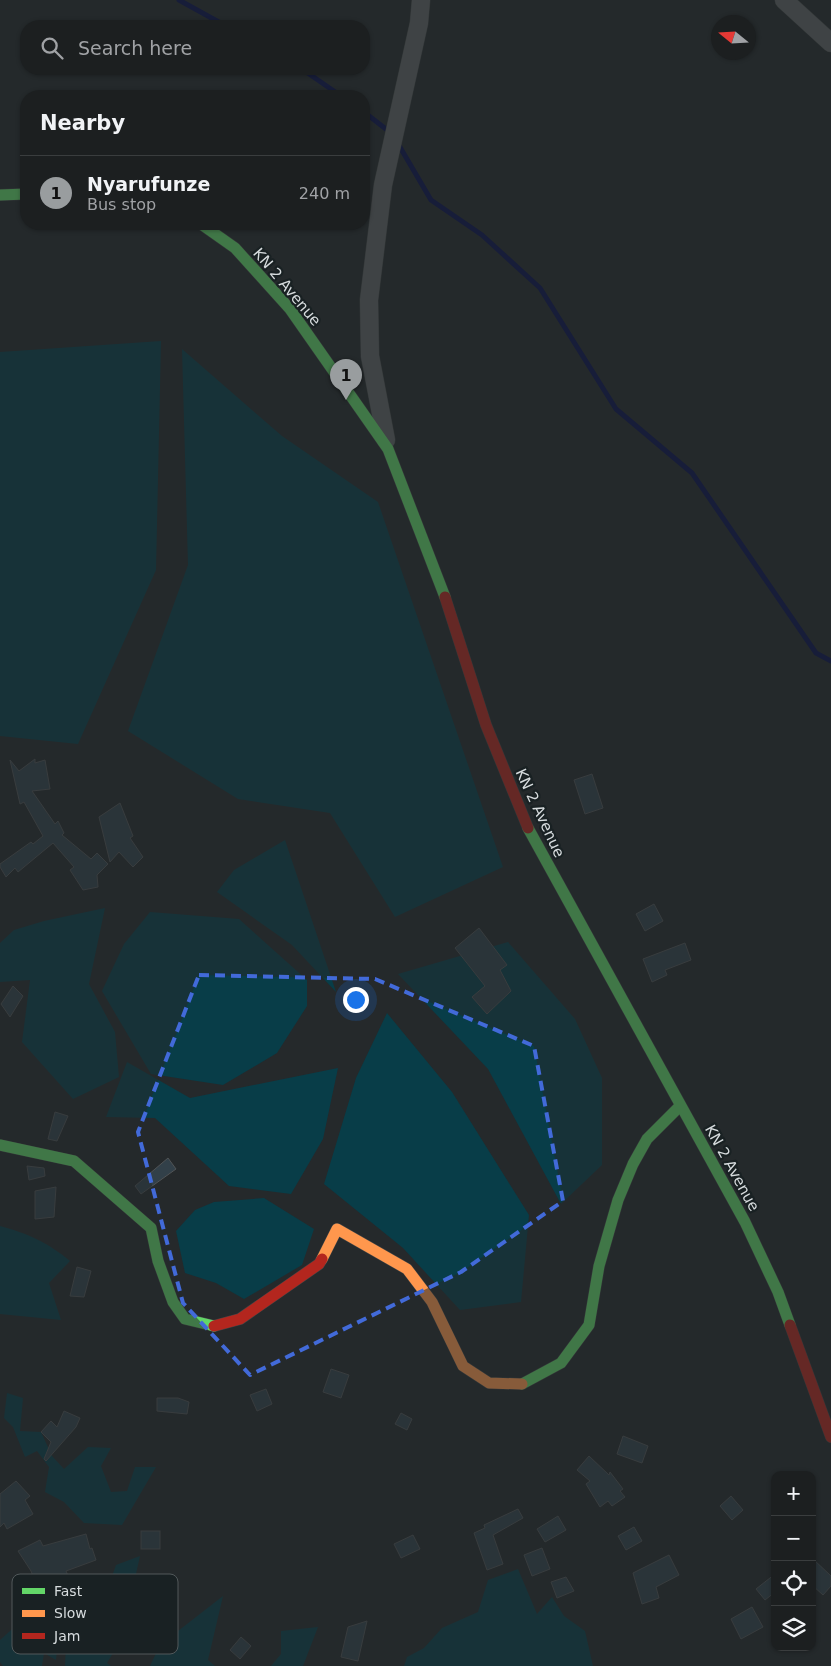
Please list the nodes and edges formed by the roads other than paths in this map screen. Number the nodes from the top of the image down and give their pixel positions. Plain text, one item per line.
1 (421, 0) edge
2 (784, 0) edge
3 (831, 43) edge
4 (20, 194) edge
5 (0, 195) edge
6 (210, 230) edge
7 (388, 449) junction
8 (680, 1106) junction
9 (0, 1145) edge
10 (831, 1437) edge

1 - 7 street
2 - 3 street
4 - 5 main road
6 - 7 main road, KN 2 Avenue
7 - 8 main road, KN 2 Avenue
8 - 9 main road
8 - 10 main road, KN 2 Avenue

